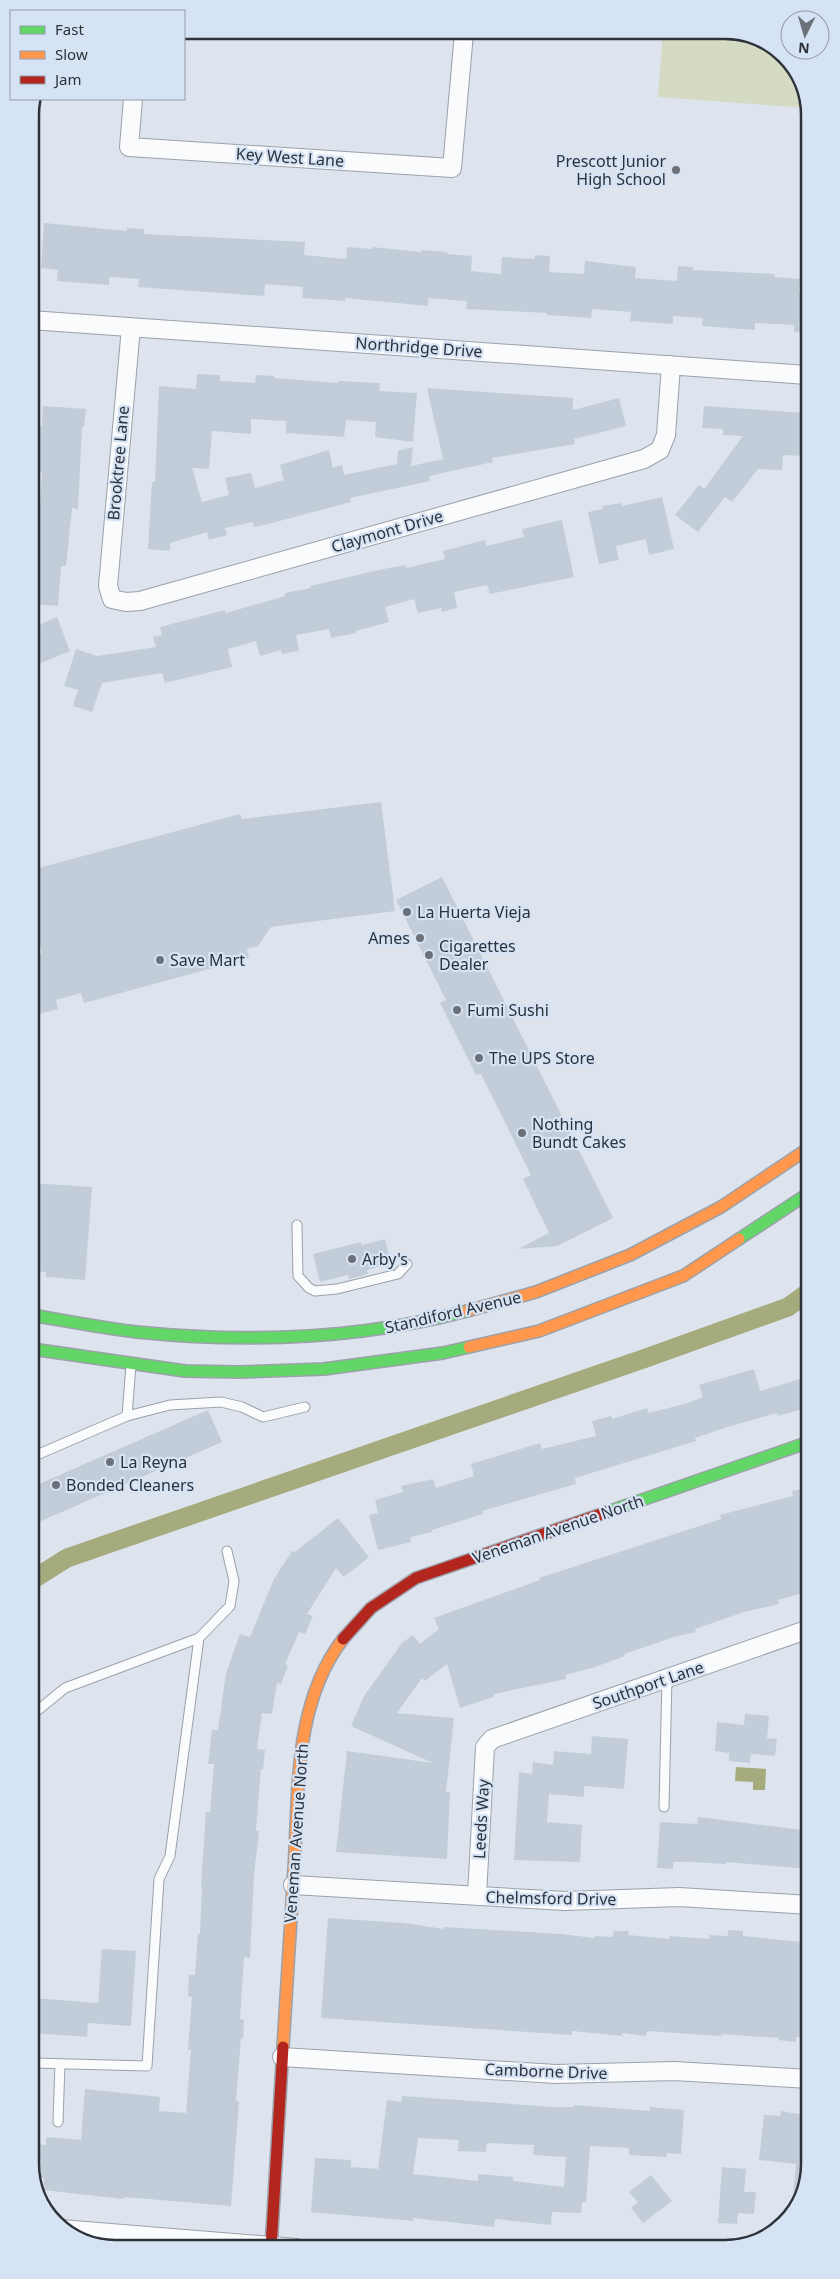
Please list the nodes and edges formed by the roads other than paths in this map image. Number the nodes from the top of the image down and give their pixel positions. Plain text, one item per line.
1 (463, 39) edge
2 (133, 100) edge
3 (39, 321) edge
4 (131, 328) junction
5 (672, 365) junction
6 (801, 375) edge
7 (112, 599) joint
8 (801, 1153) edge
9 (801, 1199) edge
10 (297, 1224) dead end
11 (407, 1264) dead end
12 (526, 1295) junction
13 (527, 1307) dead end
14 (39, 1316) edge
15 (406, 1346) dead end
16 (39, 1350) edge
17 (369, 1363) junction
18 (132, 1365) junction
19 (304, 1407) dead end
20 (127, 1416) junction
21 (801, 1445) edge
22 (39, 1454) edge
23 (227, 1551) dead end
24 (801, 1632) edge
25 (199, 1638) junction
26 (668, 1678) junction
27 (39, 1709) edge
28 (488, 1743) joint
29 (664, 1807) dead end
30 (293, 1885) junction
31 (477, 1896) junction
32 (801, 1904) edge
33 (282, 2057) junction
34 (39, 2063) edge
35 (60, 2064) junction
36 (801, 2078) edge
37 (58, 2122) dead end
38 (78, 2230) edge
39 (190, 2240) edge
40 (271, 2240) edge

1 - 2 street, Key West Lane
3 - 4 street, Northridge Drive
4 - 5 street, Northridge Drive
4 - 7 street, Brooktree Lane
5 - 6 street, Northridge Drive
5 - 7 street, Claymont Drive
8 - 12 main road, Standiford Avenue
9 - 17 main road, Standiford Avenue
10 - 11 lane
12 - 13 main road
12 - 14 main road, Standiford Avenue
15 - 17 main road
16 - 18 main road, Standiford Avenue
17 - 18 main road, Standiford Avenue
18 - 20 lane
19 - 20 lane
20 - 22 lane
21 - 30 main road, Veneman Avenue North
23 - 25 lane
24 - 26 street, Southport Lane
25 - 27 lane
25 - 35 lane
26 - 28 street, Southport Lane
26 - 29 lane
28 - 31 street, Leeds Way
30 - 31 street, Chelmsford Drive
30 - 33 main road, Veneman Avenue North
31 - 32 street, Chelmsford Drive
33 - 36 street, Camborne Drive
33 - 40 main road, Veneman Avenue North
34 - 35 lane
35 - 37 lane
38 - 39 street

